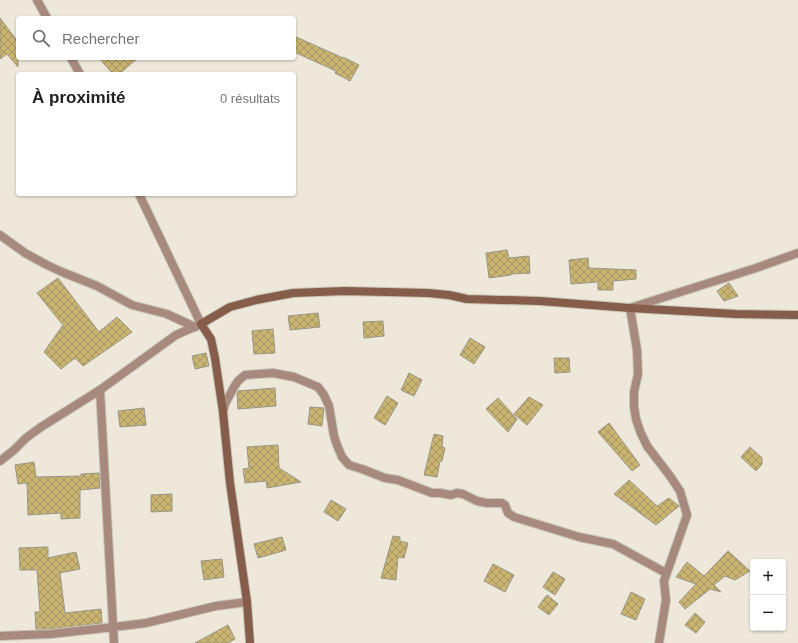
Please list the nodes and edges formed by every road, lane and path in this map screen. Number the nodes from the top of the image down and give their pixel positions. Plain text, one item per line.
1 (37, 0) edge
2 (46, 16) edge
3 (72, 60) edge
4 (79, 72) edge
5 (140, 196) edge
6 (0, 235) edge
7 (798, 254) edge
8 (630, 308) junction
9 (798, 315) edge
10 (198, 325) junction
11 (100, 390) junction
12 (223, 412) junction
13 (0, 461) edge
14 (666, 573) junction
15 (248, 602) junction
16 (114, 627) junction
17 (0, 636) edge
18 (114, 643) edge
19 (250, 643) edge
20 (659, 643) edge

1 - 2 street
3 - 4 street
5 - 10 street
6 - 10 street
7 - 8 street
8 - 9 street
8 - 10 street
8 - 14 street
10 - 11 street
10 - 12 street
11 - 13 street
11 - 16 street
12 - 14 street
12 - 15 street
14 - 20 street
15 - 16 street
15 - 19 street
16 - 17 street
16 - 18 street

